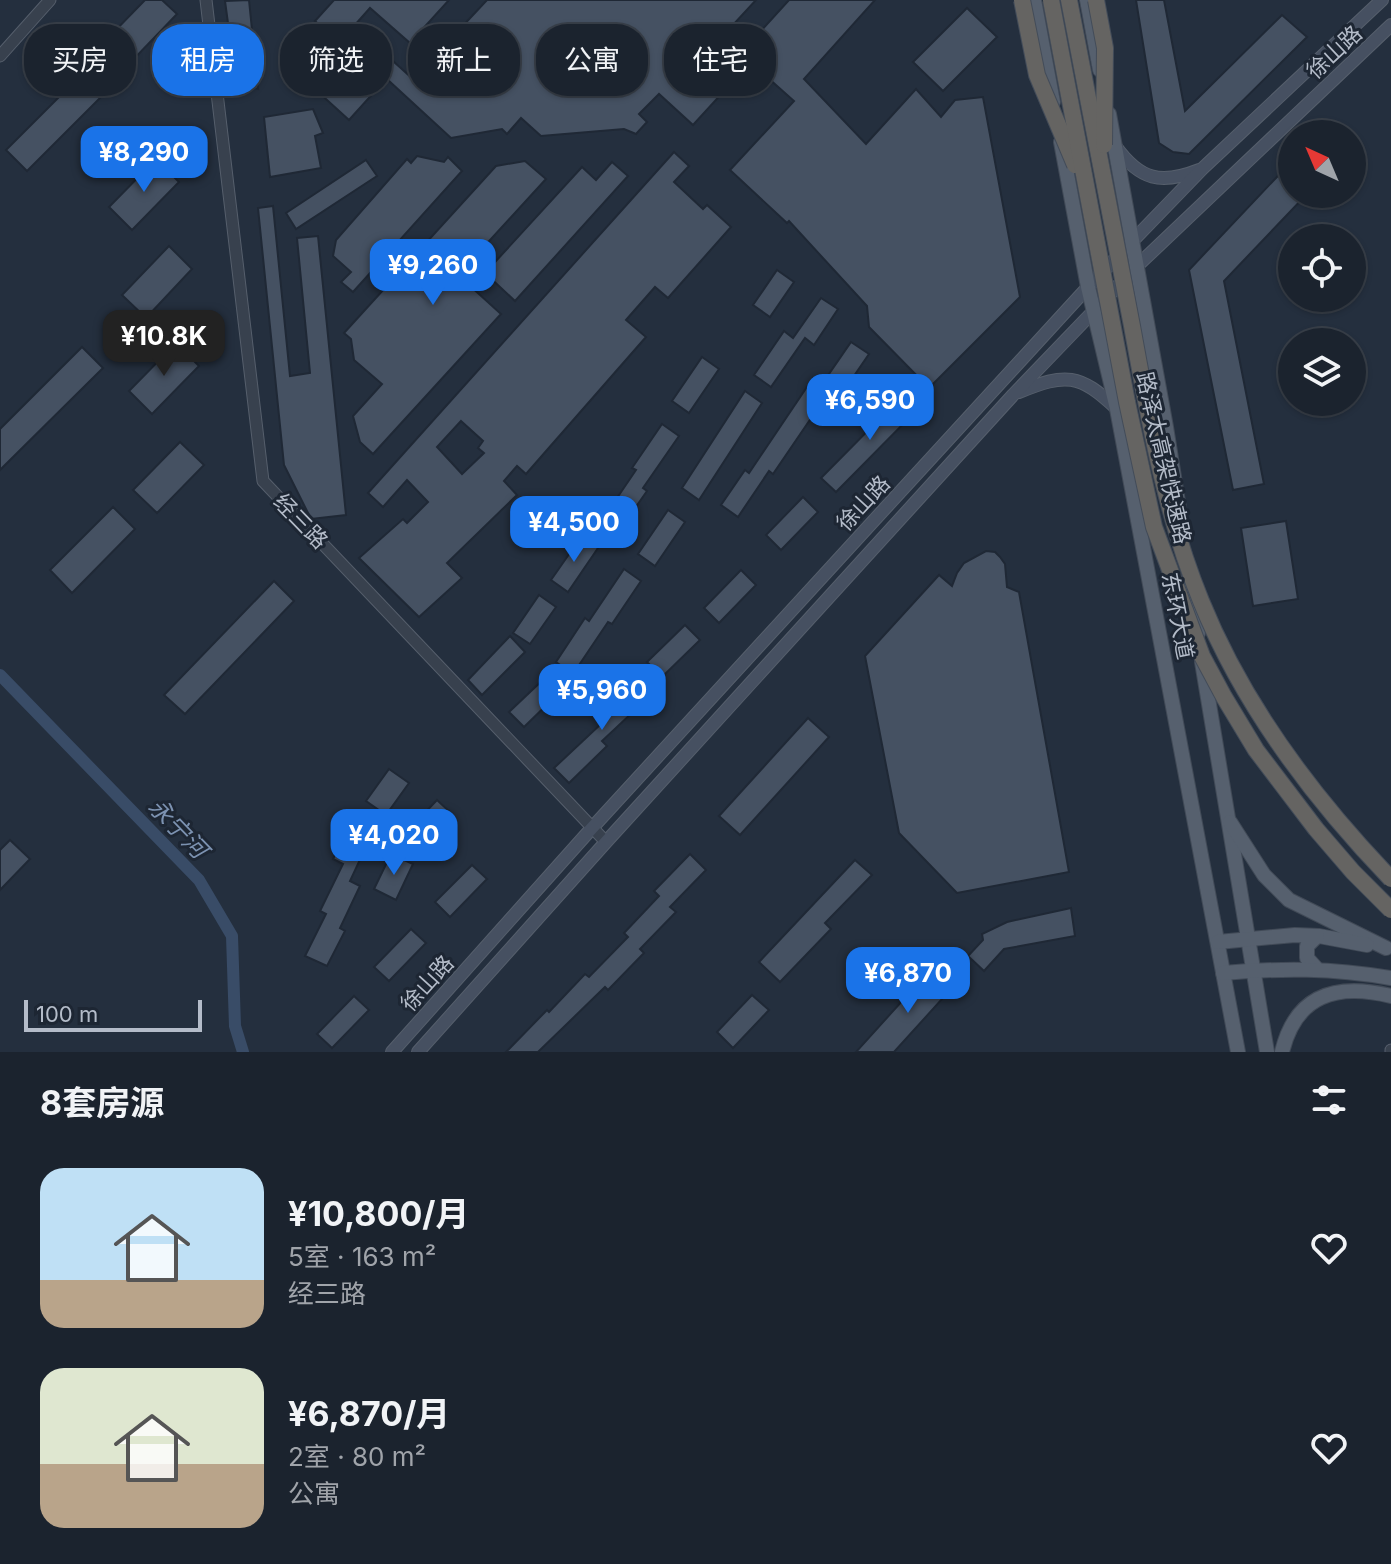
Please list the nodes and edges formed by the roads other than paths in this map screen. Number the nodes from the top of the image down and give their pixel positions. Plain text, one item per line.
1 (50, 0) edge
2 (206, 0) edge
3 (1022, 0) edge
4 (1034, 0) edge
5 (1051, 0) edge
6 (1069, 0) edge
7 (1087, 0) edge
8 (1096, 0) edge
9 (1382, 0) edge
10 (1391, 25) edge
11 (0, 56) edge
12 (1114, 144) junction
13 (1202, 169) junction
14 (1104, 182) junction
15 (1088, 194) junction
16 (1132, 242) junction
17 (1136, 267) junction
18 (1088, 287) junction
19 (1094, 310) junction
20 (1013, 395) junction
21 (1117, 409) junction
22 (1226, 817) junction
23 (592, 828) junction
24 (606, 842) junction
25 (1391, 879) edge
26 (1391, 910) edge
27 (1317, 936) junction
28 (1248, 939) junction
29 (1218, 942) junction
30 (1389, 949) edge
31 (1316, 968) junction
32 (1253, 970) junction
33 (1223, 973) junction
34 (1391, 978) edge
35 (1391, 996) edge
36 (392, 1052) edge
37 (418, 1052) edge
38 (1238, 1052) edge
39 (1267, 1052) edge
40 (1282, 1052) edge

1 - 11 street
2 - 23 street, 经三路
3 - 15 highway, bridge
4 - 18 main road, 东环大道
5 - 15 highway, 路泽太高架快速路, bridge
6 - 14 highway, 路泽太高架快速路, bridge
7 - 12 main road, 东环大道
8 - 14 highway, bridge
9 - 13 main road, 徐山路
10 - 17 main road, 徐山路
12 - 13 main road
12 - 16 main road, 东环大道
13 - 16 main road, 徐山路
14 - 25 highway, 路泽太高架快速路, bridge
15 - 26 highway, 路泽太高架快速路, bridge
16 - 17 main road, 东环大道
16 - 18 main road, 徐山路
17 - 19 main road, 徐山路
17 - 22 main road, 东环大道
18 - 19 main road, 东环大道
18 - 23 main road, 徐山路
19 - 20 main road, 徐山路
19 - 21 main road, 东环大道
20 - 21 main road
20 - 24 main road, 徐山路
21 - 29 main road, 东环大道
22 - 28 main road, 东环大道
22 - 30 main road
23 - 24 street, 经三路
23 - 36 main road, 徐山路
24 - 37 main road, 徐山路
27 - 28 main road
27 - 30 main road
27 - 31 main road
28 - 29 main road
28 - 32 main road, 东环大道
29 - 33 main road, 东环大道
31 - 32 main road
31 - 34 main road
32 - 33 main road
32 - 39 main road, 东环大道
33 - 38 main road, 东环大道
35 - 40 main road

